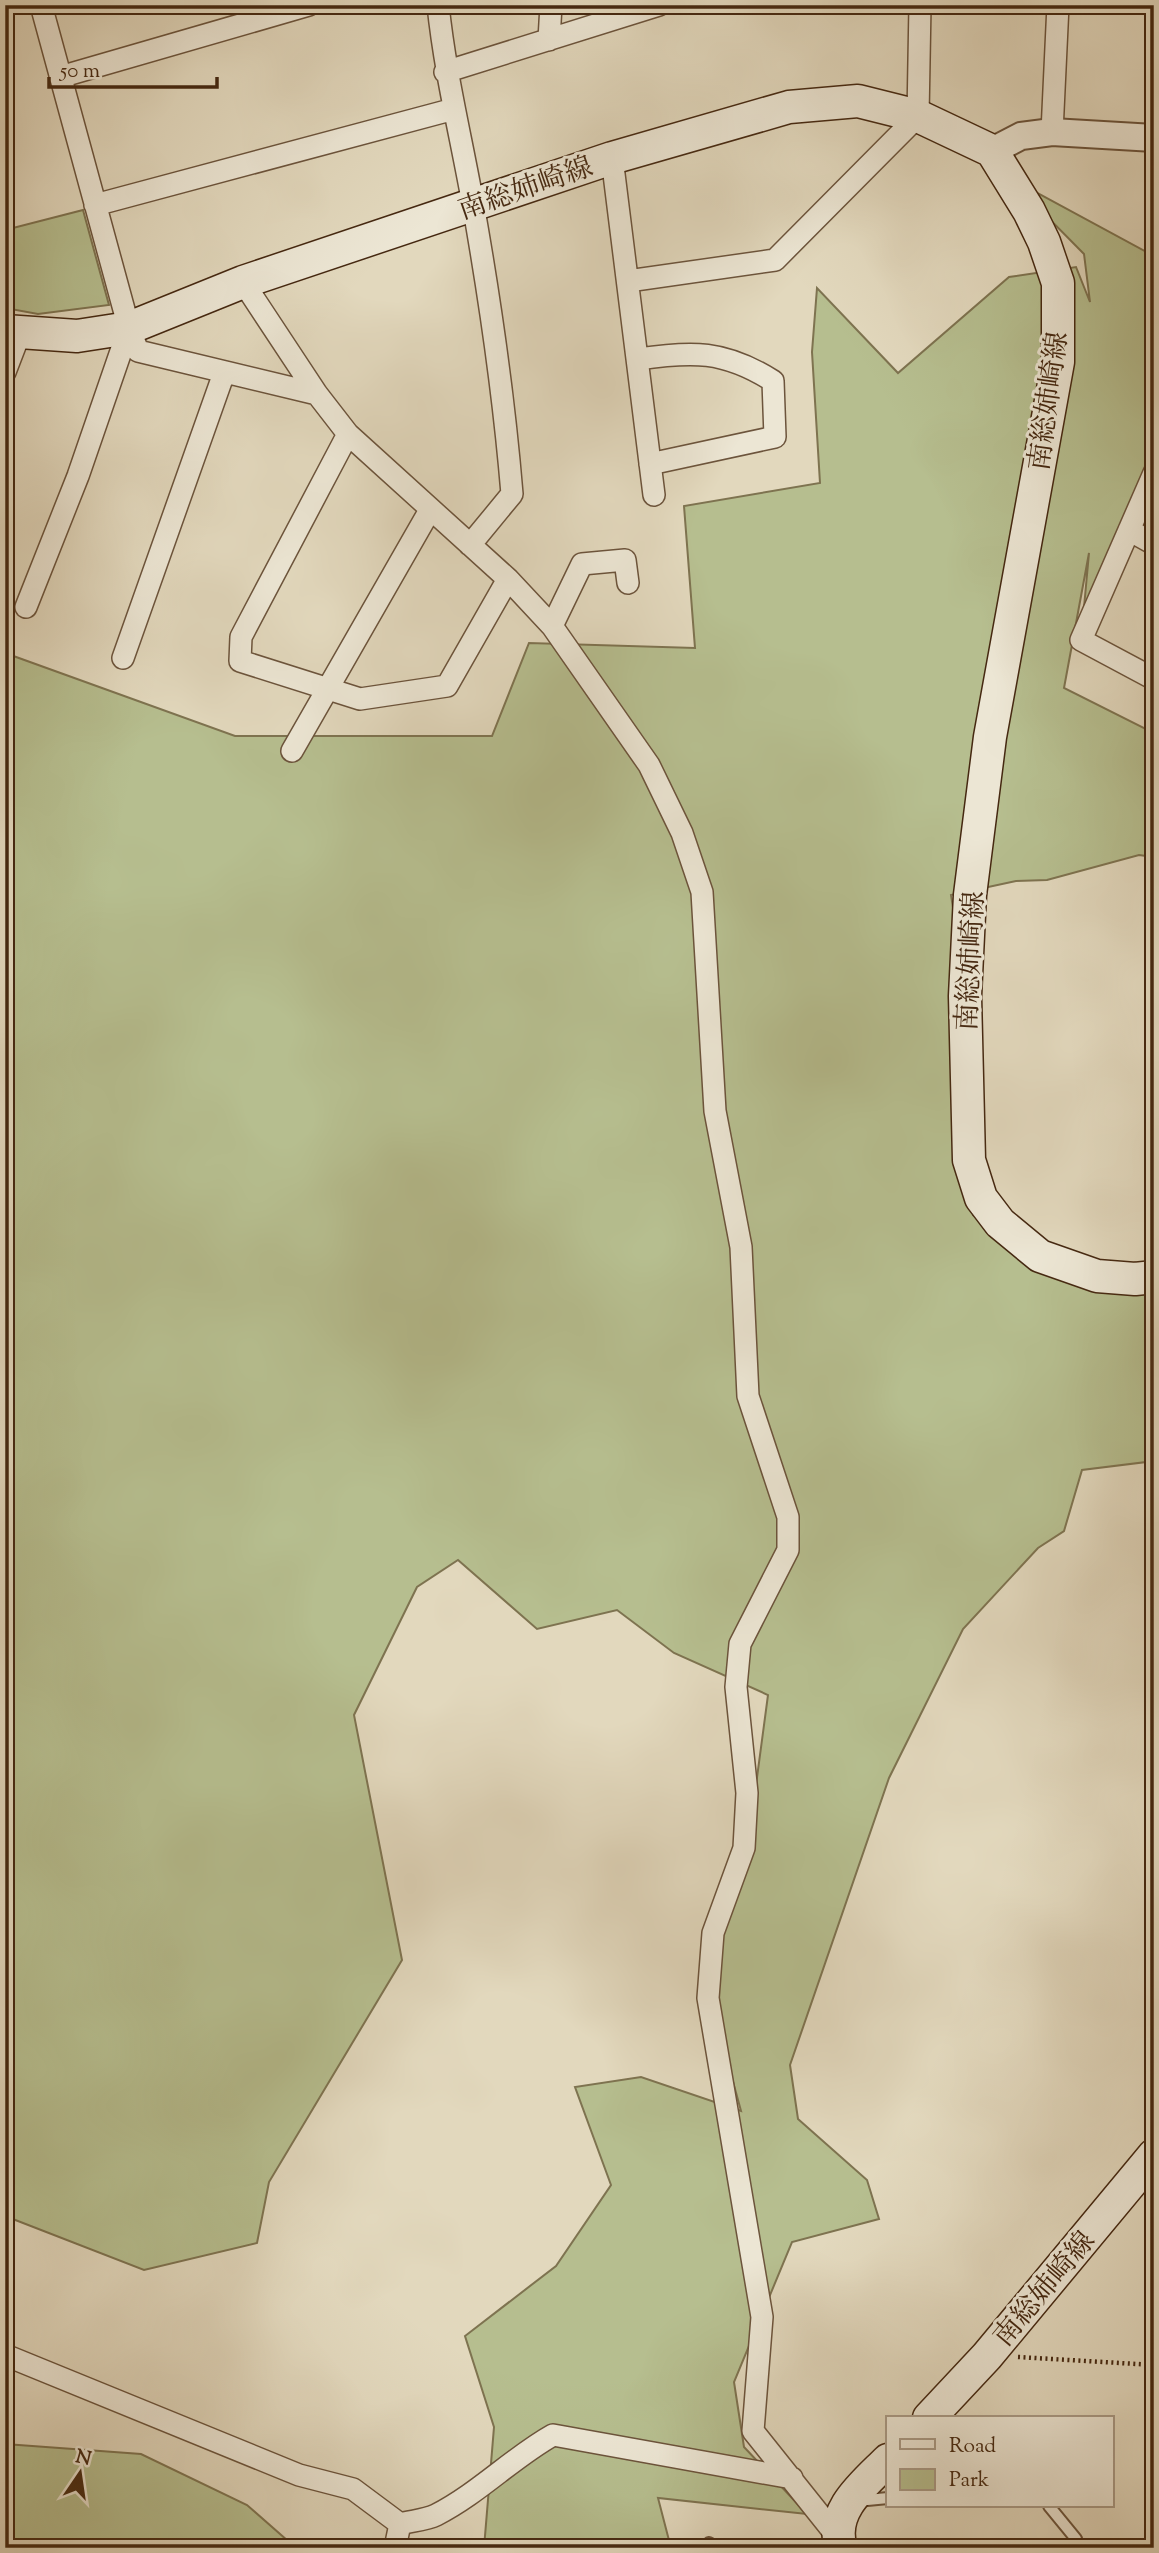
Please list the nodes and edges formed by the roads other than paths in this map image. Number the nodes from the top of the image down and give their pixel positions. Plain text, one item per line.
1 (41, 5) edge
2 (309, 5) edge
3 (438, 5) edge
4 (551, 5) edge
5 (659, 5) edge
6 (920, 5) edge
7 (1058, 5) edge
8 (549, 40) junction
9 (445, 72) junction
10 (60, 77) junction
11 (454, 109) junction
12 (918, 116) junction
13 (1052, 132) junction
14 (1154, 138) edge
15 (992, 151) junction
16 (612, 158) junction
17 (95, 205) junction
18 (473, 205) junction
19 (628, 281) junction
20 (243, 282) junction
21 (129, 328) junction
22 (13, 332) edge
23 (638, 359) junction
24 (5, 372) edge
25 (224, 373) junction
26 (317, 394) junction
27 (348, 434) junction
28 (650, 464) junction
29 (1154, 473) edge
30 (654, 495) dead end
31 (430, 510) junction
32 (1129, 530) junction
33 (1154, 544) edge
34 (470, 545) junction
35 (508, 579) junction
36 (628, 583) dead end
37 (26, 607) dead end
38 (552, 626) junction
39 (123, 658) dead end
40 (1154, 679) edge
41 (326, 691) junction
42 (292, 751) dead end
43 (1154, 1277) edge
44 (1154, 2155) edge
45 (5, 2355) edge
46 (931, 2416) edge
47 (886, 2462) edge
48 (792, 2478) junction
49 (886, 2498) edge
50 (847, 2501) junction
51 (1051, 2508) edge
52 (400, 2524) junction
53 (839, 2541) edge
54 (395, 2548) edge
55 (1076, 2548) edge

1 - 10 street
2 - 10 street
3 - 9 street
4 - 8 street
5 - 8 street
6 - 12 street
7 - 13 street
8 - 9 street
9 - 11 street
10 - 17 street
11 - 17 street
11 - 18 street
12 - 15 main road, 南総姉崎線
12 - 16 main road, 南総姉崎線
12 - 19 street
13 - 14 street
13 - 15 street
15 - 43 main road, 南総姉崎線
16 - 18 main road, 南総姉崎線
16 - 19 street
17 - 21 street
18 - 20 main road, 南総姉崎線
18 - 34 street
19 - 23 street
20 - 21 main road, 南総姉崎線
20 - 26 street
21 - 22 main road, 南総姉崎線
21 - 25 street
21 - 37 street
22 - 24 street
23 - 28 street
23 - 28 street
25 - 26 street
25 - 39 street
26 - 27 street
27 - 31 street
27 - 41 street
28 - 30 street
29 - 32 street
31 - 34 street
31 - 41 street
32 - 33 street
32 - 40 street
34 - 35 street
35 - 38 street
35 - 41 street
36 - 38 street
38 - 48 street
41 - 42 street
44 - 46 main road, 南総姉崎線
45 - 52 street
47 - 50 main road
48 - 52 street
48 - 53 street
49 - 50 lane
50 - 53 main road
51 - 55 lane
52 - 54 street

